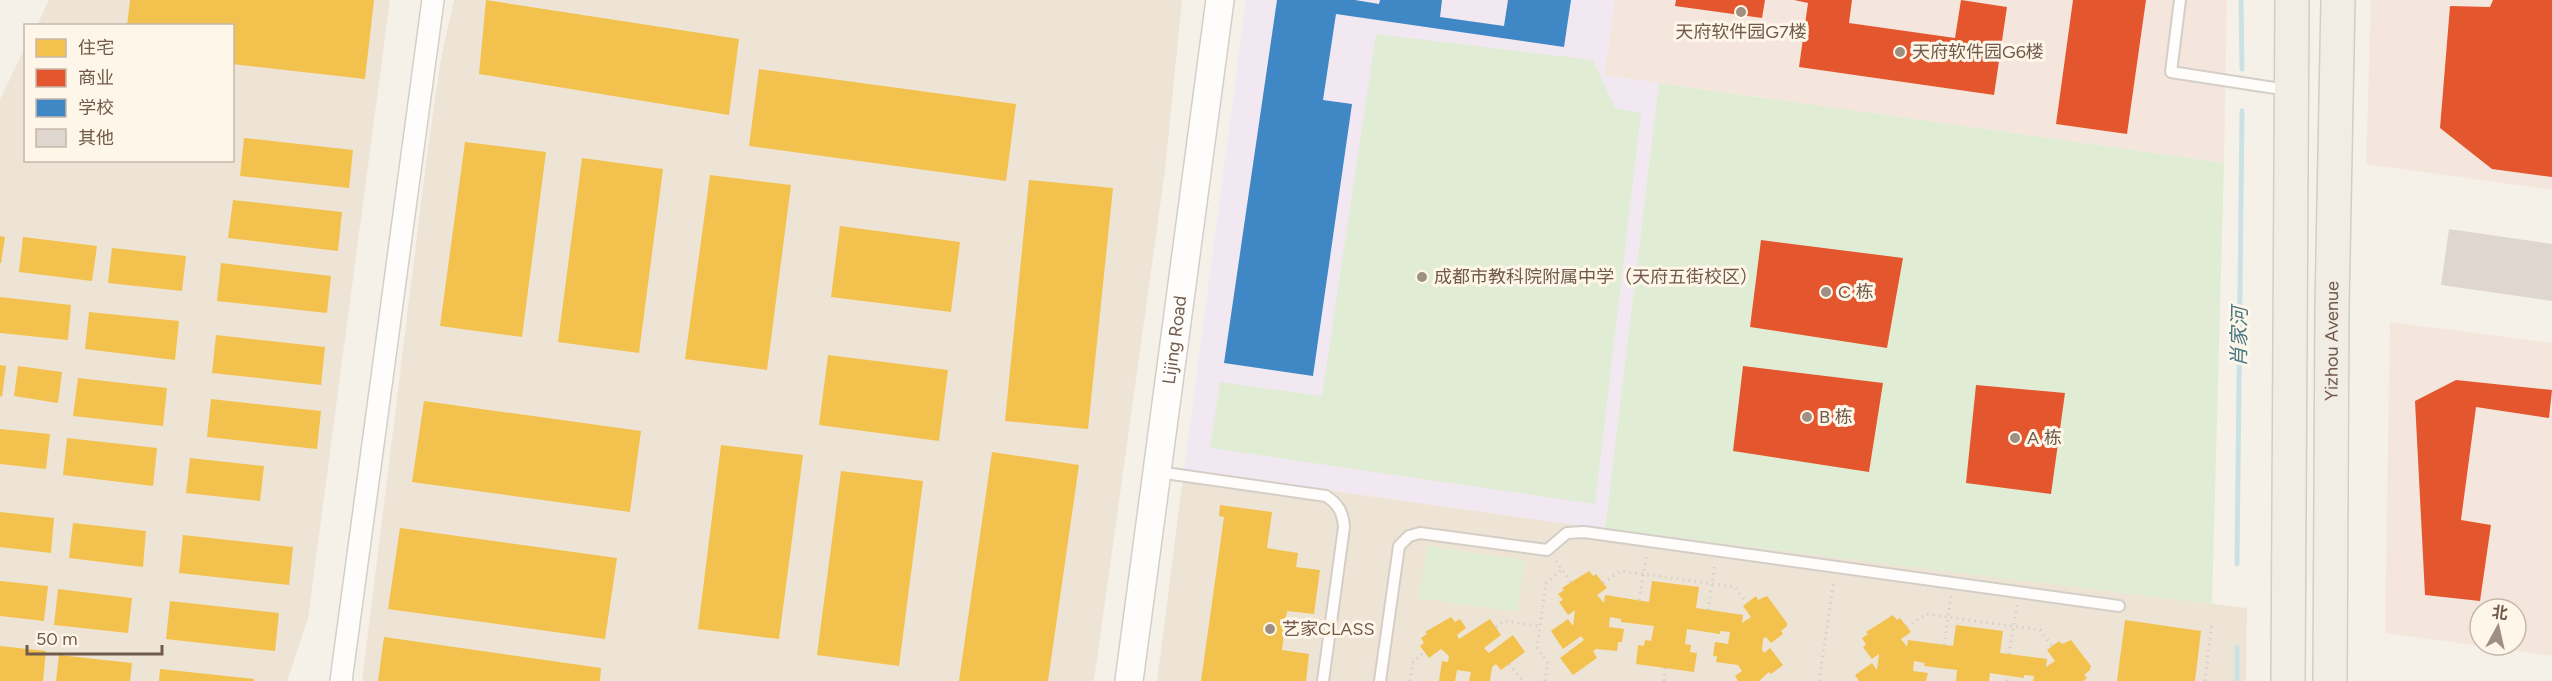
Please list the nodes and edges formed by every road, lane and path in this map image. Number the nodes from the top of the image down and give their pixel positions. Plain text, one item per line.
1 (433, 0) edge
2 (1220, 0) edge
3 (2180, 0) edge
4 (2292, 0) edge
5 (2338, 0) edge
6 (2290, 90) junction
7 (1157, 472) junction
8 (1650, 540) junction
9 (1547, 550) junction
10 (1717, 550) junction
11 (1836, 566) junction
12 (1563, 570) junction
13 (1642, 574) junction
14 (1571, 582) dead end
15 (1954, 582) junction
16 (1603, 583) dead end
17 (1711, 584) junction
18 (2019, 590) junction
19 (1638, 600) dead end
20 (1747, 603) dead end
21 (2119, 606) dead end
22 (1708, 610) dead end
23 (1948, 617) junction
24 (2212, 622) dead end
25 (1540, 626) junction
26 (2014, 626) junction
27 (1496, 627) dead end
28 (1907, 627) dead end
29 (1944, 645) dead end
30 (2052, 646) dead end
31 (1424, 652) dead end
32 (2009, 654) dead end
33 (1509, 664) dead end
34 (1665, 668) dead end
35 (2008, 676) dead end
36 (341, 681) edge
37 (1129, 681) edge
38 (1323, 681) edge
39 (1380, 681) edge
40 (1410, 681) edge
41 (1522, 681) edge
42 (1545, 681) edge
43 (1664, 681) edge
44 (1819, 681) edge
45 (2007, 681) edge
46 (2205, 681) edge
47 (2288, 681) edge
48 (2330, 681) edge

1 - 36 street
2 - 7 street, Lijing Road
3 - 6 lane
4 - 6 main road
5 - 48 main road, Yizhou Avenue
6 - 47 main road
7 - 37 street, Lijing Road
7 - 38 lane
8 - 9 lane
8 - 10 lane
8 - 13 path
9 - 12 path
9 - 39 lane
10 - 11 lane
10 - 17 path
11 - 15 lane
11 - 44 path
12 - 14 path
12 - 25 path
13 - 16 path
13 - 17 path
13 - 19 path
15 - 18 lane
15 - 23 path
17 - 20 path
17 - 22 path
18 - 21 lane
18 - 26 path
23 - 26 path
23 - 28 path
23 - 29 path
24 - 46 path
25 - 27 path
25 - 42 path
26 - 30 path
26 - 32 path
31 - 40 path
33 - 41 path
34 - 43 path
35 - 45 path

